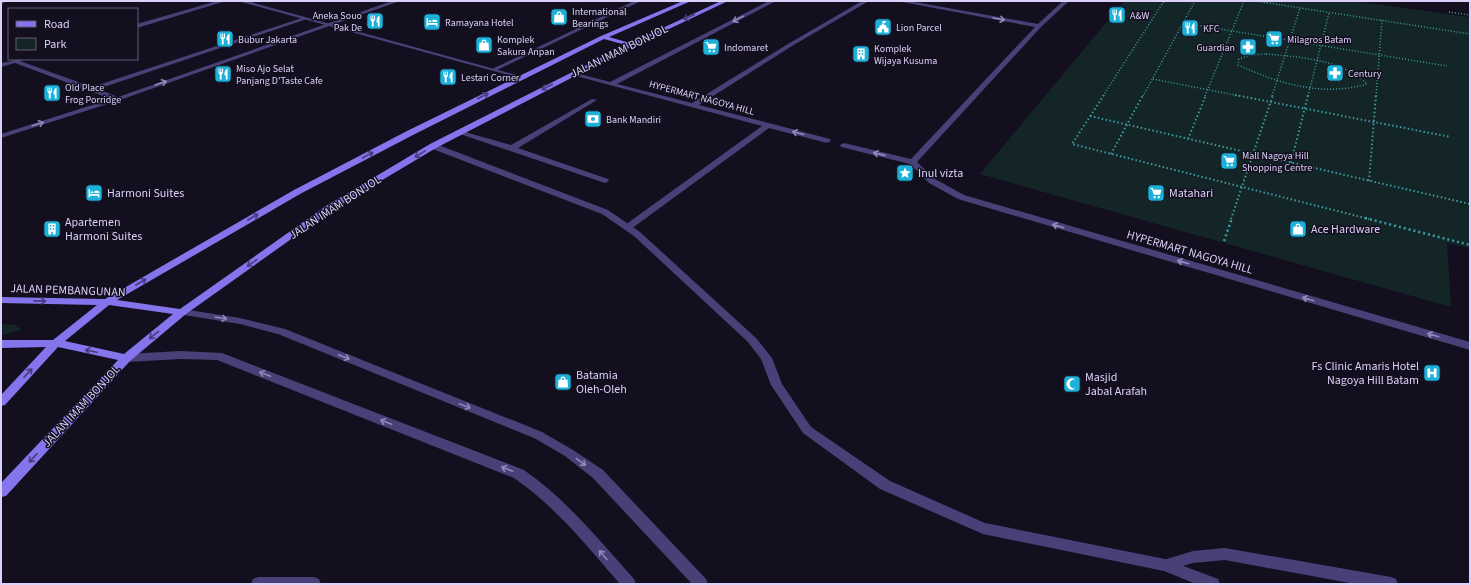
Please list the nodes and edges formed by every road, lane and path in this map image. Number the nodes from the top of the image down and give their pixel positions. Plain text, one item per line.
1 (5, 1) edge
2 (223, 1) edge
3 (240, 1) edge
4 (397, 1) edge
5 (638, 1) edge
6 (688, 1) edge
7 (724, 1) edge
8 (773, 1) edge
9 (866, 1) edge
10 (900, 1) edge
11 (1066, 1) edge
12 (1164, 1) edge
13 (1194, 1) edge
14 (1244, 1) edge
15 (1255, 1) edge
16 (1, 2) edge
17 (1300, 8) junction
18 (1329, 12) junction
19 (1450, 13) dead end
20 (1470, 15) edge
21 (304, 19) junction
22 (1382, 20) junction
23 (1183, 23) junction
24 (138, 26) edge
25 (327, 26) junction
26 (1039, 26) junction
27 (1232, 31) junction
28 (1470, 34) edge
29 (603, 37) junction
30 (1290, 41) junction
31 (631, 45) junction
32 (1321, 46) junction
33 (1379, 55) junction
34 (1285, 56) junction
35 (20, 60) edge
36 (15, 61) junction
37 (1317, 61) junction
38 (1, 65) edge
39 (1447, 66) dead end
40 (493, 70) junction
41 (572, 74) junction
42 (521, 77) junction
43 (1153, 79) junction
44 (1278, 80) junction
45 (611, 84) junction
46 (1310, 88) junction
47 (92, 90) junction
48 (1208, 90) junction
49 (118, 99) junction
50 (594, 100) dead end
51 (1270, 102) junction
52 (693, 106) junction
53 (1305, 109) junction
54 (1090, 116) junction
55 (1374, 122) junction
56 (768, 125) junction
57 (1127, 125) junction
58 (458, 132) junction
59 (1, 136) edge
60 (1451, 137) dead end
61 (1188, 139) junction
62 (827, 141) dead end
63 (844, 145) dead end
64 (434, 146) junction
65 (512, 148) junction
66 (1111, 154) junction
67 (1254, 154) junction
68 (913, 162) junction
69 (1291, 163) junction
70 (1369, 180) junction
71 (605, 181) dead end
72 (1243, 187) junction
73 (1470, 204) edge
74 (628, 227) junction
75 (1224, 241) dead end
76 (1470, 244) edge
77 (1, 300) edge
78 (107, 302) junction
79 (182, 312) junction
80 (56, 343) junction
81 (1, 344) edge
82 (1470, 346) edge
83 (126, 358) junction
84 (1, 402) edge
85 (1, 492) edge
86 (1164, 565) junction
87 (258, 584) edge
88 (314, 584) edge
89 (629, 584) edge
90 (701, 584) edge
91 (1213, 584) edge
92 (1391, 584) edge

1 - 16 street
2 - 24 street
3 - 21 street
4 - 25 street
5 - 40 street
6 - 29 main road, JALAN IMAM BONJOL
7 -> 31 main road, JALAN IMAM BONJOL
8 -> 45 street
9 - 52 street
10 -> 26 street
11 - 26 street
12 - 54 path
13 - 23 path
14 - 27 path
15 - 17 path
17 - 18 path
17 - 30 path
18 - 22 path
18 - 32 path
19 - 20 path
21 - 25 street
21 - 47 street
22 - 28 path
22 - 33 path
23 - 27 path
23 - 43 path
25 - 40 street
49 -> 25 street
26 - 68 street
27 - 30 path
27 - 48 path
29 - 31 main road
29 - 42 main road, JALAN IMAM BONJOL
30 - 32 path
30 - 34 path
31 - 41 main road, JALAN IMAM BONJOL
32 - 33 path
32 - 37 path
33 - 39 path
33 - 55 path
34 - 37 path
34 - 44 path
34 - 44 path
35 - 36 street
36 - 38 street
36 - 47 street
37 - 46 path
37 - 46 path
40 - 42 street
41 - 45 street, HYPERMART NAGOYA HILL
41 -> 58 main road, JALAN IMAM BONJOL
78 -> 42 main road, JALAN IMAM BONJOL
43 - 48 path
43 - 57 path
44 - 46 path
44 - 51 path
45 - 52 street, HYPERMART NAGOYA HILL
46 - 53 path
47 - 49 street
48 - 51 path
48 - 61 path
59 -> 49 street
50 - 65 street
51 - 53 path
51 - 67 path
52 - 56 street, HYPERMART NAGOYA HILL
53 - 55 path
53 - 69 path
54 - 57 path
54 - 66 path
55 - 60 path
55 - 70 path
62 -> 56 street, HYPERMART NAGOYA HILL
56 - 74 street
57 - 61 path
57 - 66 path
58 - 64 main road, JALAN IMAM BONJOL
58 - 65 street
61 - 67 path
68 -> 63 street
64 - 74 street
64 -> 79 main road, JALAN IMAM BONJOL
65 - 71 street
66 - 72 path
67 - 69 path
67 - 72 path
82 -> 68 street, HYPERMART NAGOYA HILL
69 - 70 path
70 - 73 path
72 - 75 path
72 - 76 path
74 - 86 street
77 -> 78 main road, JALAN PEMBANGUNAN
78 - 79 main road, JALAN PEMBANGUNAN
78 - 80 main road, JALAN IMAM BONJOL
79 -> 83 main road, JALAN IMAM BONJOL
79 -> 90 street
80 - 81 main road
83 -> 80 main road
84 -> 80 main road, JALAN IMAM BONJOL
83 -> 85 main road, JALAN IMAM BONJOL
89 -> 83 street
86 - 91 street
86 - 92 street
87 - 88 street

